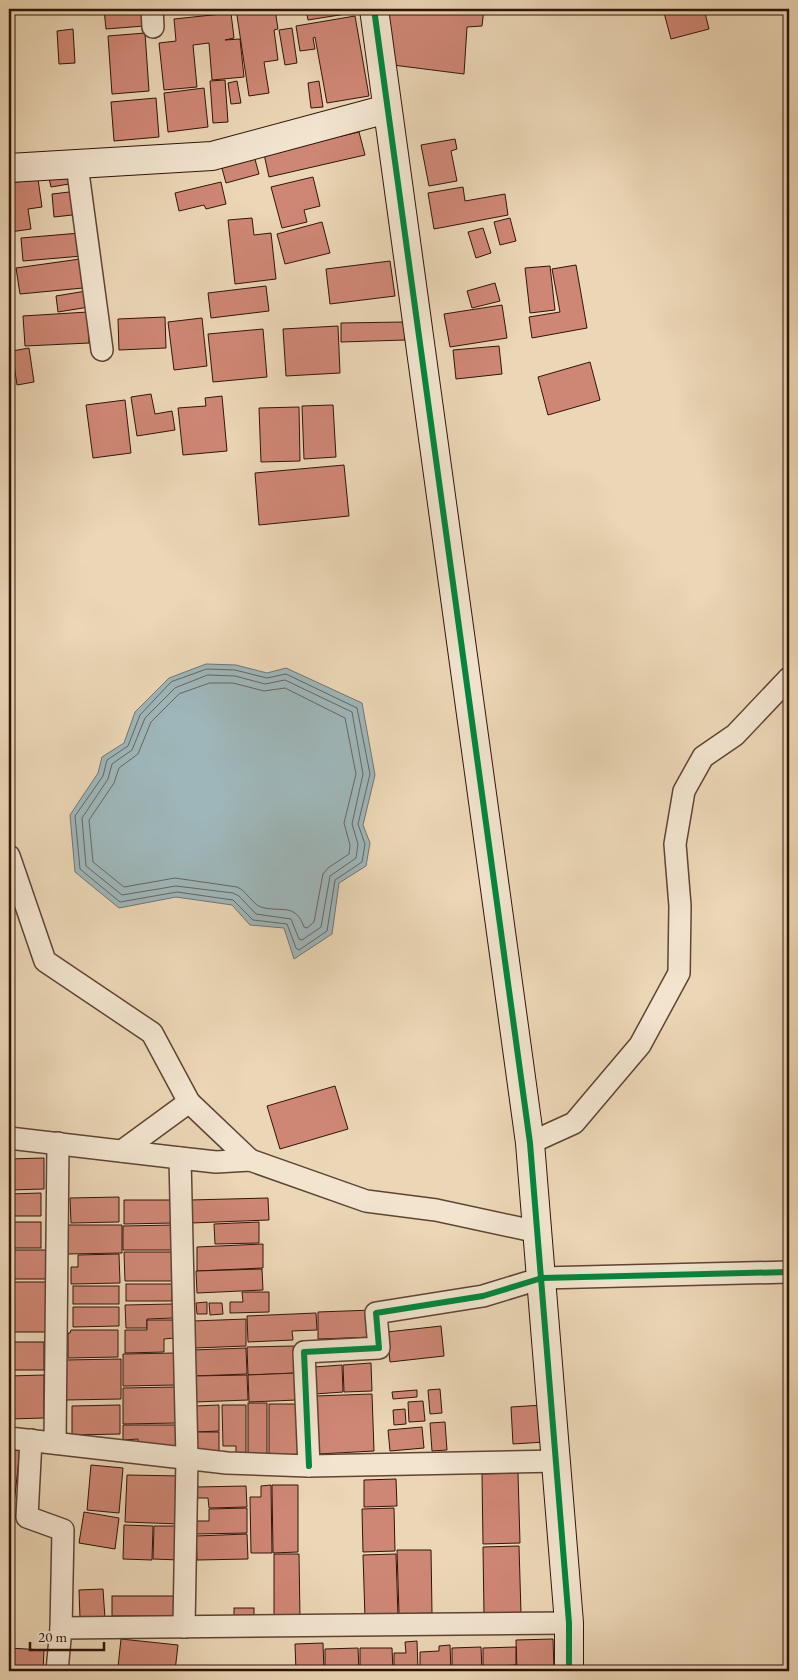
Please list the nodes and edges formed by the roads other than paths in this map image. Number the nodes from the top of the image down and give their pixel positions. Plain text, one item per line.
1 (374, 9) edge
2 (387, 109) junction
3 (77, 165) junction
4 (9, 168) edge
5 (102, 350) dead end
6 (789, 678) edge
7 (9, 856) edge
8 (189, 1102) junction
9 (9, 1138) edge
10 (58, 1143) junction
11 (530, 1143) junction
12 (122, 1151) junction
13 (180, 1158) junction
14 (250, 1160) junction
15 (538, 1232) junction
16 (789, 1272) edge
17 (542, 1278) junction
18 (9, 1438) edge
19 (31, 1440) junction
20 (55, 1443) junction
21 (187, 1458) junction
22 (558, 1461) junction
23 (309, 1466) junction
24 (569, 1623) junction
25 (184, 1627) junction
26 (61, 1628) junction
27 (57, 1671) edge
28 (569, 1671) edge

1 - 2 street
2 - 3 street
2 - 11 street
3 - 4 street
3 - 5 street
6 - 11 street
7 - 8 street
8 - 12 street
8 - 14 street
9 - 10 street
10 - 12 street
10 - 20 street
11 - 15 street
12 - 13 street
13 - 14 street
13 - 21 street
14 - 15 street
15 - 17 street
16 - 17 street
17 - 22 street
17 - 23 street
18 - 19 street
19 - 20 street
19 - 26 street
20 - 21 street
21 - 23 street
21 - 25 street
22 - 23 street
22 - 24 street
24 - 25 street
24 - 28 street
25 - 26 street
26 - 27 street

